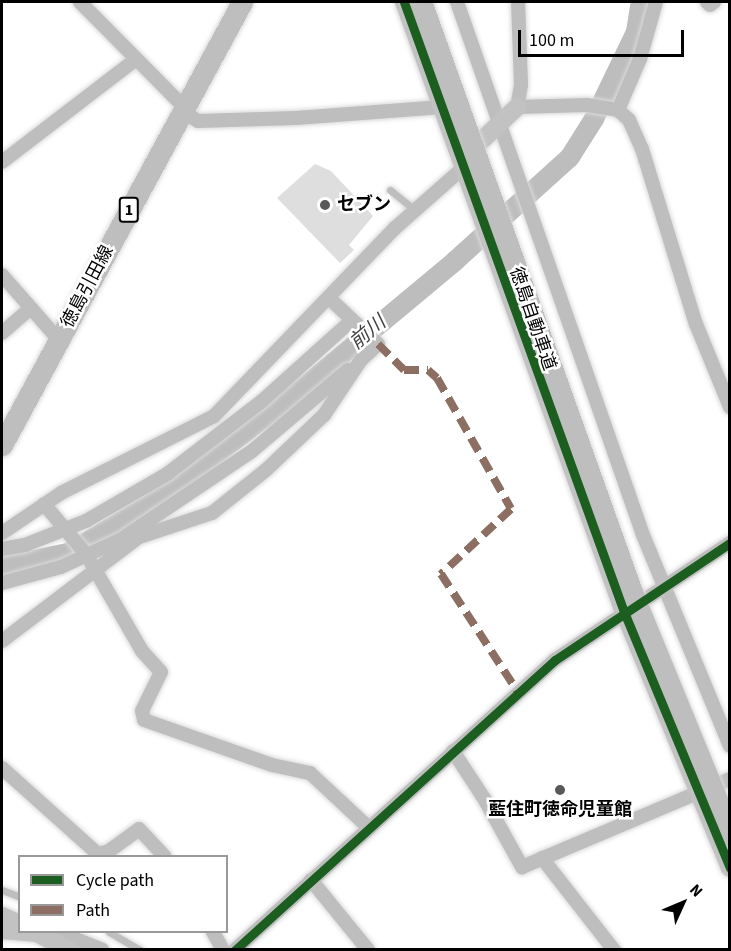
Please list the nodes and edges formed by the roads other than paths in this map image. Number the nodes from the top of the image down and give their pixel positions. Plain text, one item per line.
1 (80, 2) edge
2 (242, 2) edge
3 (404, 2) edge
4 (420, 2) edge
5 (457, 2) edge
6 (518, 2) edge
7 (656, 2) edge
8 (707, 2) edge
9 (714, 2) edge
10 (135, 60) junction
11 (443, 107) junction
12 (516, 107) junction
13 (183, 109) junction
14 (616, 109) junction
15 (501, 123) junction
16 (2, 162) edge
17 (463, 163) junction
18 (390, 190) dead end
19 (416, 210) junction
20 (2, 275) edge
21 (329, 298) junction
22 (31, 308) junction
23 (354, 321) junction
24 (2, 333) edge
25 (59, 340) junction
26 (361, 360) junction
27 (729, 407) edge
28 (2, 445) edge
29 (44, 504) junction
30 (68, 529) junction
31 (2, 532) edge
32 (729, 543) edge
33 (2, 549) edge
34 (87, 555) junction
35 (98, 570) junction
36 (2, 584) edge
37 (663, 586) junction
38 (624, 612) junction
39 (2, 641) edge
40 (729, 746) edge
41 (453, 752) junction
42 (2, 768) edge
43 (729, 779) edge
44 (696, 793) junction
45 (369, 828) junction
46 (729, 834) edge
47 (163, 855) edge
48 (542, 858) junction
49 (729, 868) edge
50 (310, 880) junction
51 (2, 890) edge
52 (18, 896) edge
53 (2, 916) edge
54 (18, 923) edge
55 (2, 930) edge
56 (18, 931) edge
57 (39, 933) edge
58 (45, 933) edge
59 (111, 933) edge
60 (214, 933) edge
61 (69, 950) edge
62 (102, 950) edge
63 (140, 950) edge
64 (223, 950) edge
65 (235, 950) edge
66 (368, 950) edge
67 (615, 950) edge

1 - 10 street
2 - 13 main road, 徳島引田線 / 1
3 - 11 street
4 - 46 highway, 徳島自動車道, bridge
5 - 15 street
6 - 12 street
7 - 14 street
8 - 9 street
10 - 13 street
10 - 16 street
11 - 13 street
11 - 17 street
12 - 14 street
12 - 15 street
13 - 25 main road, 徳島引田線 / 1
14 - 27 street
15 - 17 street
15 - 37 street
17 - 19 street
17 - 38 street
18 - 19 lane
19 - 21 street
20 - 22 street
21 - 23 street
21 - 29 street
22 - 24 street
22 - 25 street
23 - 26 street
23 - 30 street
25 - 28 main road, 徳島引田線 / 1
26 - 34 street
26 - 35 street
29 - 30 street
29 - 31 street
30 - 33 street
30 - 34 street
32 - 37 street
34 - 35 street
34 - 36 street
35 - 39 street
35 - 45 street
37 - 38 street
37 - 40 street
38 - 41 street
38 - 44 street
41 - 45 street
41 - 48 street
42 - 47 street
43 - 44 street
44 - 48 street
44 - 49 street
45 - 50 street
48 - 67 street
50 - 65 street
50 - 66 street
51 - 52 lane
53 - 54 street
55 - 56 street
57 - 61 street
58 - 62 street
59 - 63 lane
60 - 64 street

